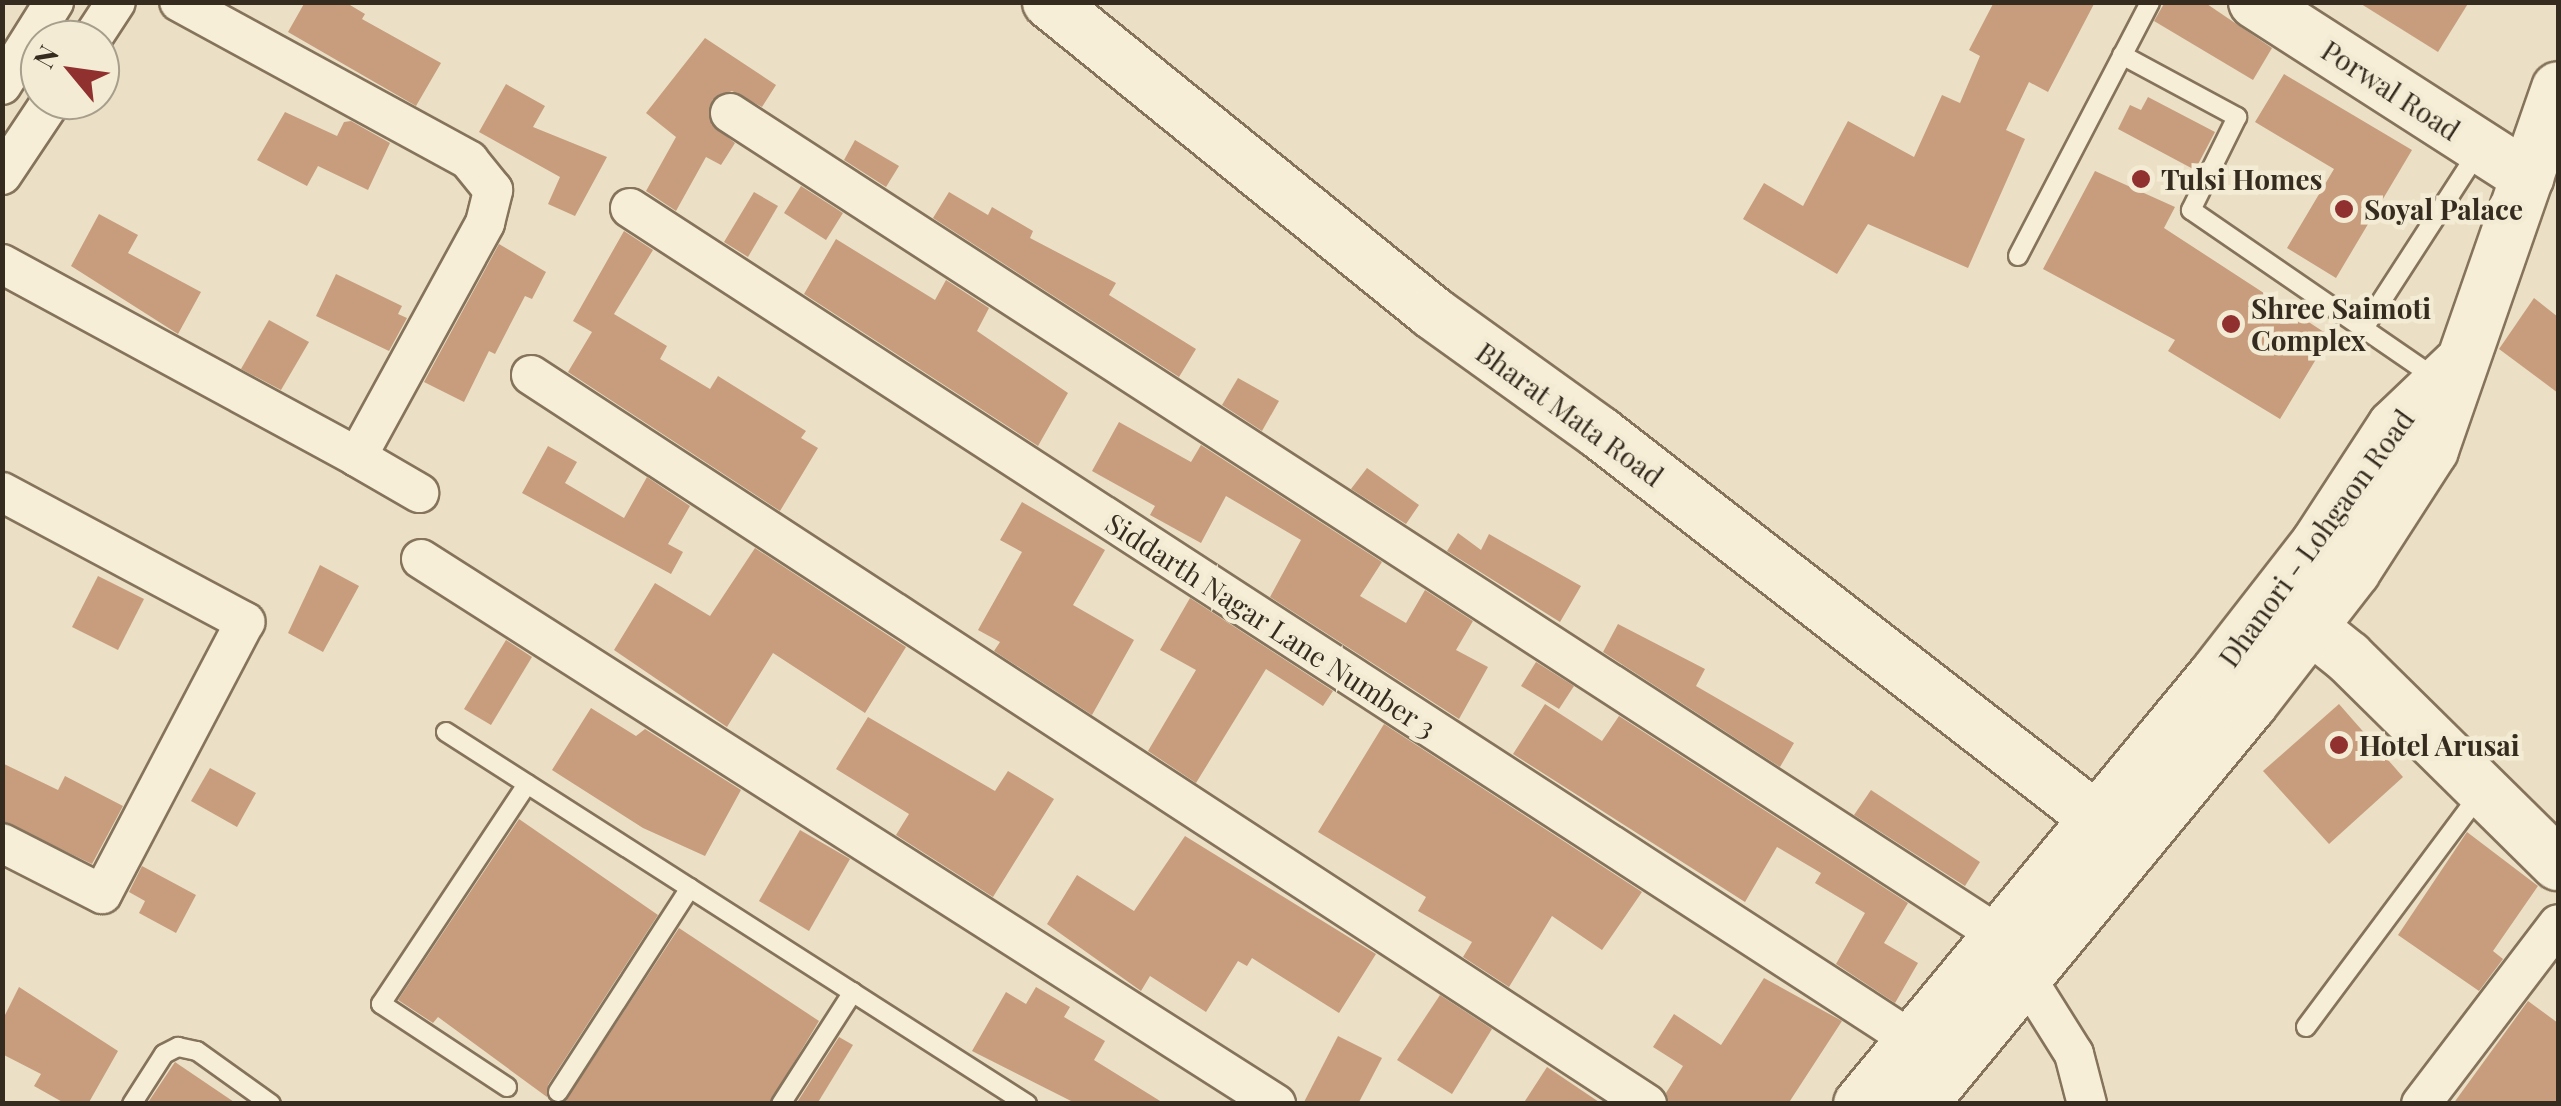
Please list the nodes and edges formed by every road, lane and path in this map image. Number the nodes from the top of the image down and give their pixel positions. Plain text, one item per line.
1 (54, 2) edge
2 (179, 2) edge
3 (1049, 2) edge
4 (2150, 2) edge
5 (2255, 2) edge
6 (2122, 55) junction
7 (2, 85) edge
8 (2558, 88) edge
9 (730, 114) dead end
10 (39, 120) edge
11 (2480, 147) junction
12 (2, 175) edge
13 (2528, 177) junction
14 (630, 208) dead end
15 (2018, 256) dead end
16 (2, 264) edge
17 (2364, 328) junction
18 (2449, 372) junction
19 (532, 375) dead end
20 (358, 458) junction
21 (2, 492) edge
22 (420, 493) dead end
23 (421, 559) dead end
24 (2293, 612) junction
25 (446, 732) dead end
26 (527, 784) junction
27 (2482, 790) junction
28 (2115, 833) junction
29 (2, 843) edge
30 (2558, 864) edge
31 (690, 888) junction
32 (2558, 924) edge
33 (2014, 955) junction
34 (853, 992) junction
35 (2306, 1028) dead end
36 (1913, 1042) junction
37 (507, 1087) dead end
38 (558, 1092) dead end
39 (132, 1104) edge
40 (272, 1104) edge
41 (781, 1104) edge
42 (1028, 1104) edge
43 (1276, 1104) edge
44 (1647, 1104) edge
45 (1860, 1104) edge
46 (1921, 1104) edge
47 (2087, 1104) edge
48 (2421, 1104) edge

1 - 7 street
2 - 20 street
3 - 28 street, Bharat Mata Road
4 - 6 lane
5 - 11 street, Porwal Road
6 - 15 lane
6 - 17 lane
8 - 13 street, Dhanori - Lohgaon Road
9 - 33 street
10 - 12 street
11 - 13 street, Porwal Road
11 - 17 lane
13 - 18 street, Dhanori - Lohgaon Road
14 - 36 street, Siddarth Nagar Lane Number 3
16 - 20 street
17 - 18 lane
18 - 24 street, Dhanori - Lohgaon Road
19 - 44 street
20 - 22 street
21 - 29 street
23 - 43 street
24 - 27 street
24 - 28 street, Dhanori - Lohgaon Road
25 - 26 lane
26 - 31 lane
26 - 37 lane
27 - 30 street
27 - 35 lane
28 - 33 street, Dhanori - Lohgaon Road
31 - 34 lane
31 - 38 lane
32 - 48 street
33 - 36 street, Dhanori - Lohgaon Road
33 - 46 street, Dhanori - Lohgaon Road
33 - 47 street
34 - 41 lane
34 - 42 lane
36 - 45 street, Dhanori - Lohgaon Road
39 - 40 lane

